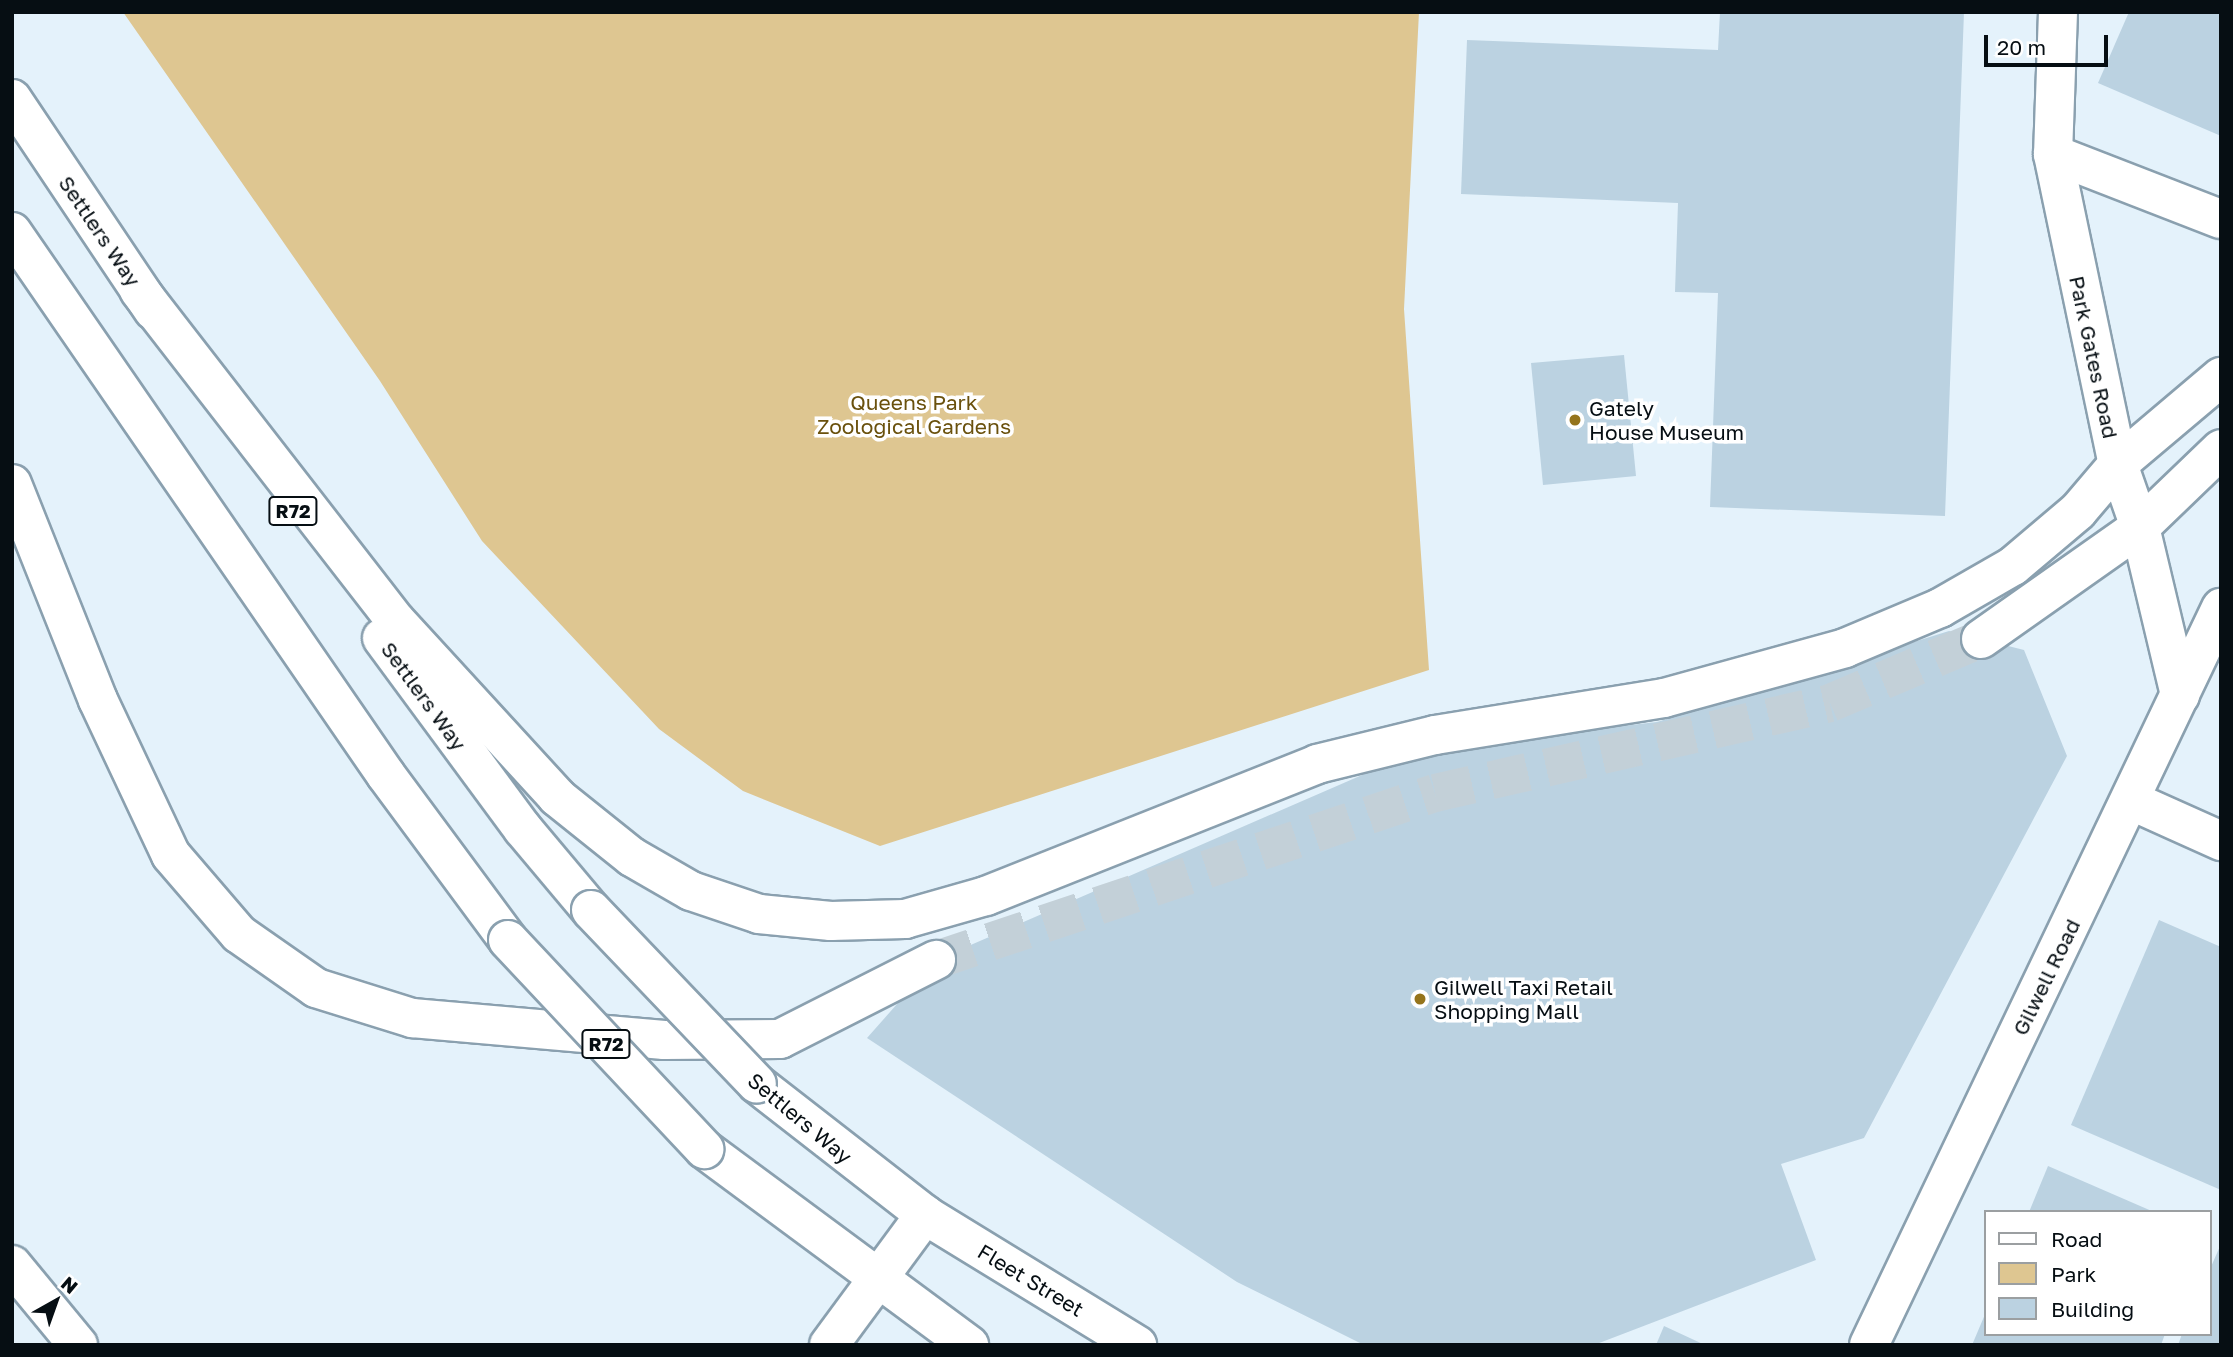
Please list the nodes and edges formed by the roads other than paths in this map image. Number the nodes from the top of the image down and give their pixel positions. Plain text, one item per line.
1 (2058, 12) edge
2 (12, 99) edge
3 (2053, 154) junction
4 (2221, 219) edge
5 (12, 232) edge
6 (139, 290) junction
7 (2221, 377) edge
8 (2221, 449) edge
9 (2118, 464) junction
10 (12, 484) edge
11 (2140, 527) junction
12 (2221, 608) edge
13 (1981, 639) tunnel mouth
14 (2180, 695) junction
15 (2132, 801) junction
16 (2221, 841) edge
17 (936, 960) tunnel mouth
18 (925, 1215) junction
19 (12, 1265) edge
20 (878, 1282) junction
21 (78, 1345) edge
22 (829, 1345) edge
23 (969, 1345) edge
24 (1137, 1345) edge
25 (1869, 1345) edge

1 - 3 main road, Park Gates Road
2 - 6 main road, Settlers Way / R72
3 - 4 main road
3 - 9 main road, Park Gates Road
5 - 20 main road, R72, bridge
6 - 9 main road
6 - 18 main road, Settlers Way / R72, bridge
7 - 9 main road
8 - 11 main road
9 - 11 main road, Park Gates Road
10 - 17 main road
11 - 13 main road
11 - 14 main road, Park Gates Road
12 - 14 main road, Gilwell Road
14 - 15 main road, Gilwell Road
15 - 16 main road
15 - 25 main road, Gilwell Road
18 - 20 main road
18 - 24 main road, Fleet Street / R72
19 - 21 main road
20 - 22 main road
20 - 23 main road, R72

